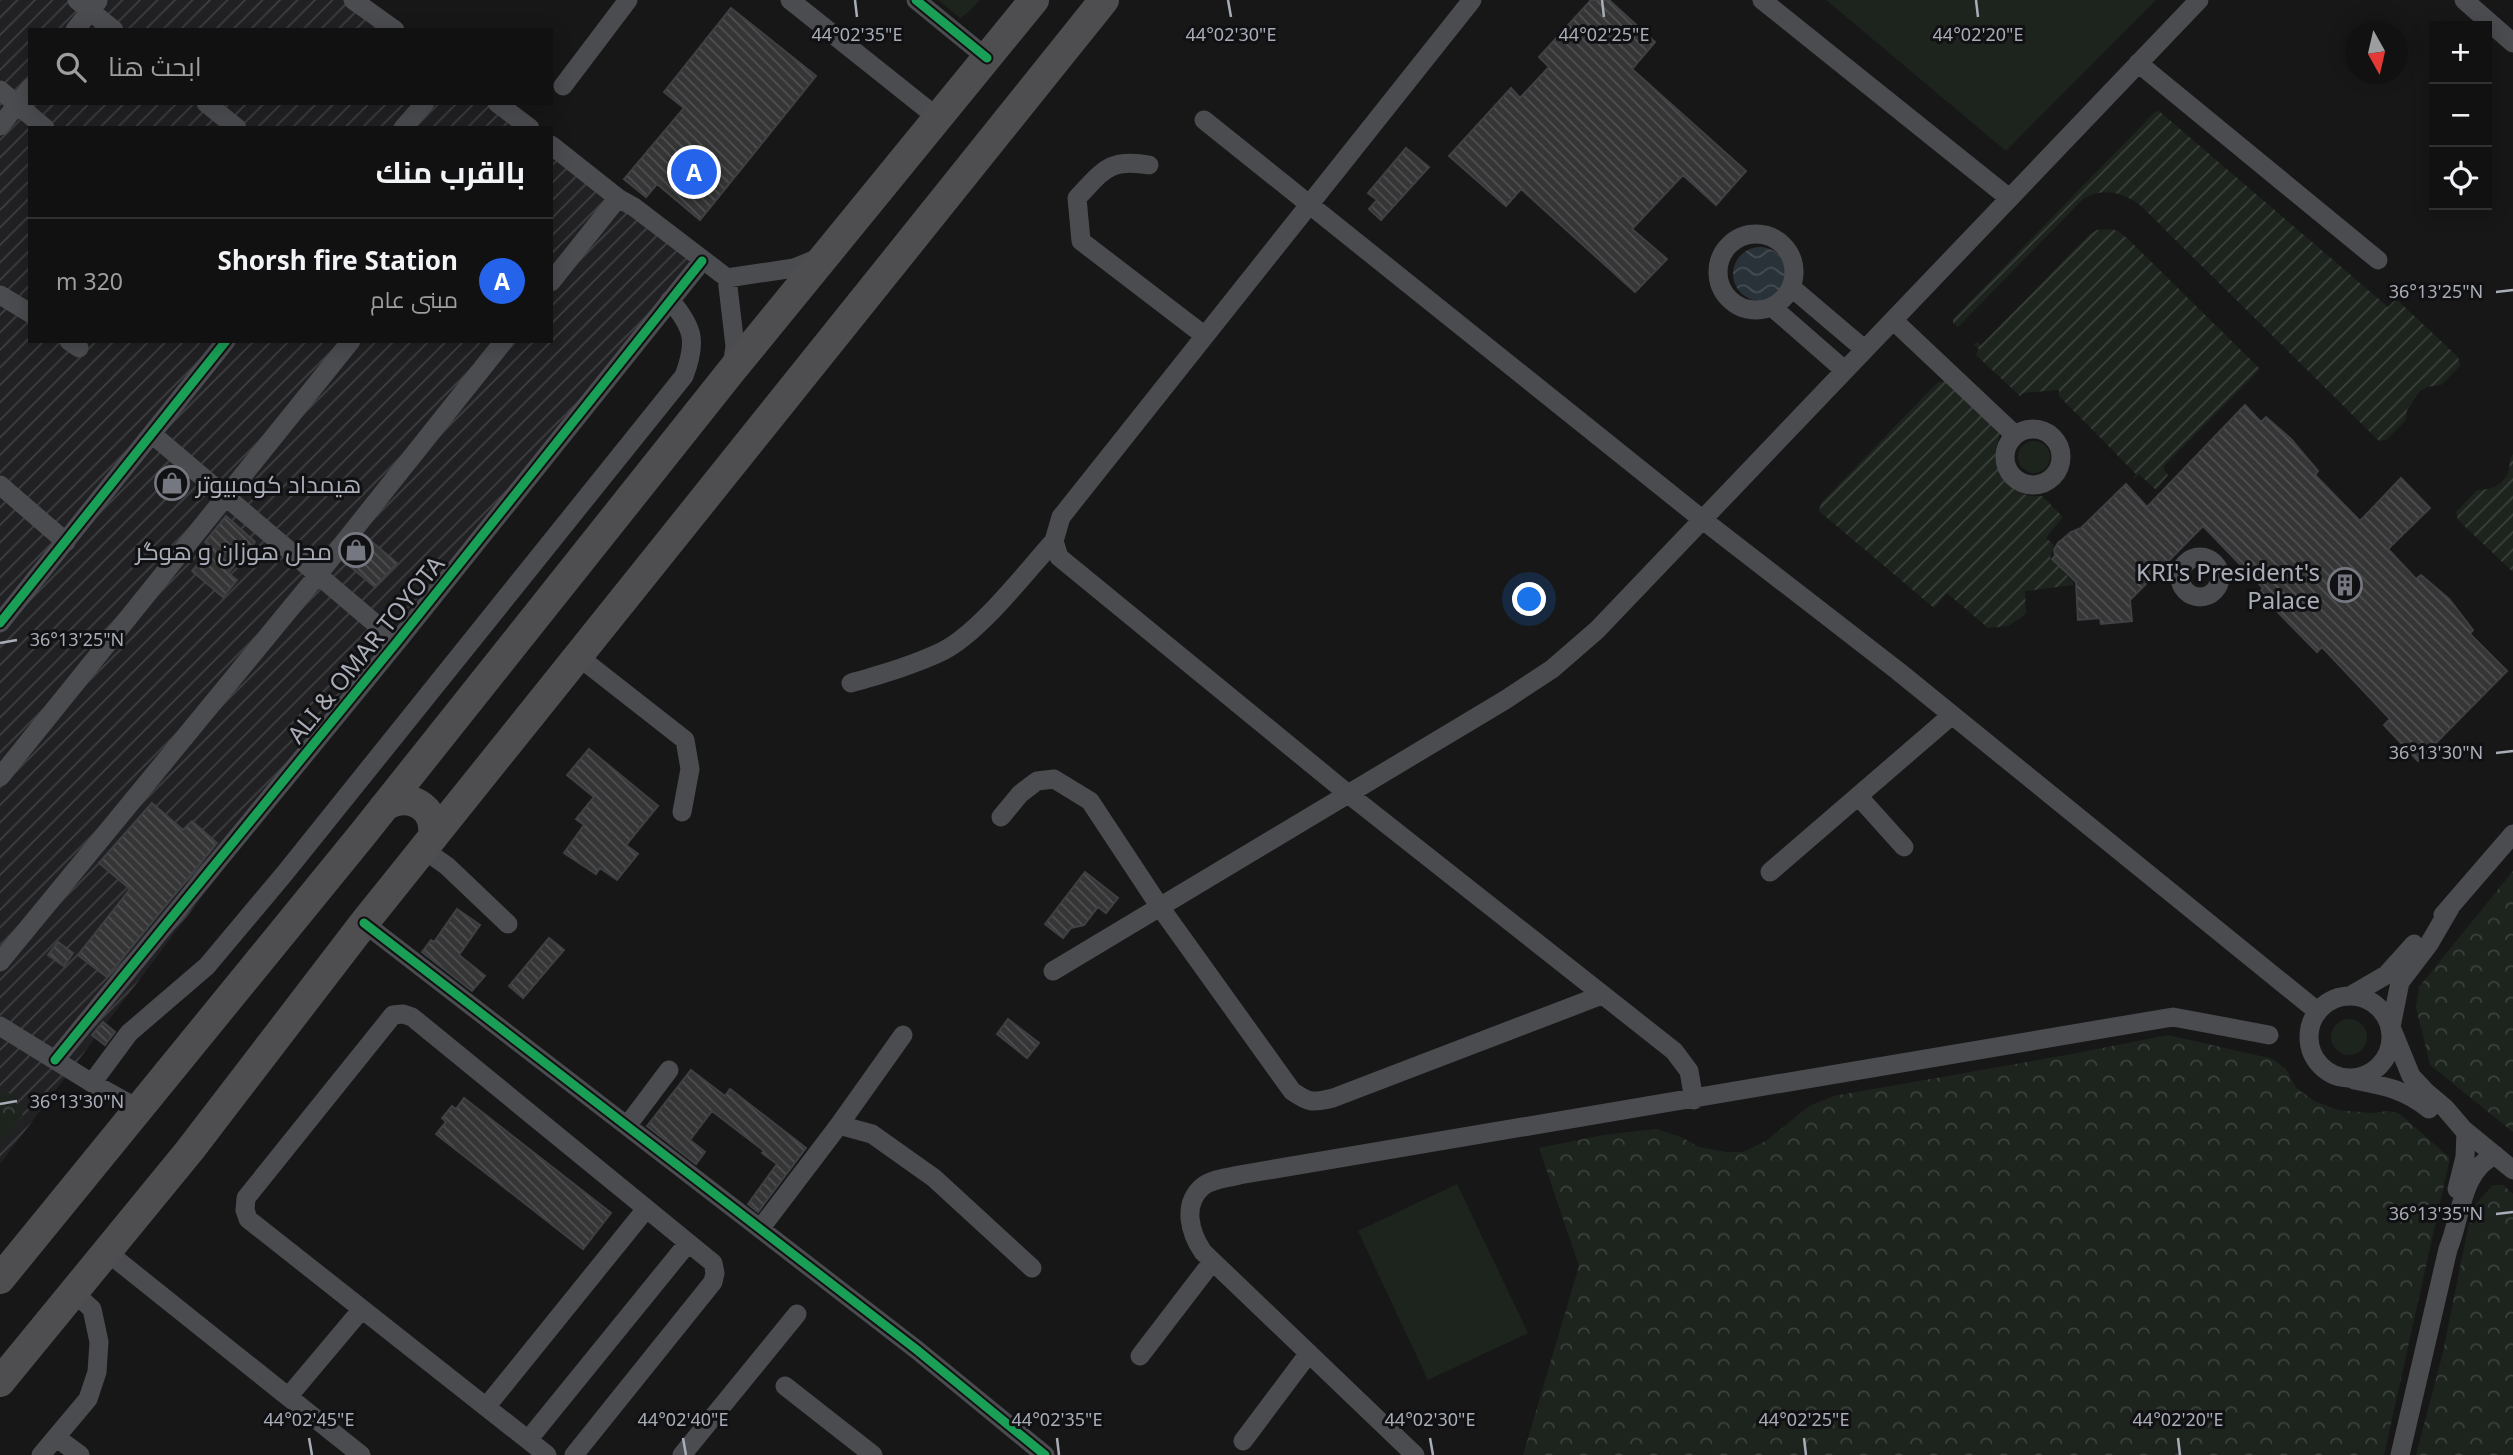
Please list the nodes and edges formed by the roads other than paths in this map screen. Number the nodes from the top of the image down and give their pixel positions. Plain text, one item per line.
1 (628, 0) edge
2 (790, 0) edge
3 (916, 0) edge
4 (1034, 0) edge
5 (1104, 0) edge
6 (1472, 0) edge
7 (1762, 0) edge
8 (2199, 0) edge
9 (2464, 0) edge
10 (361, 2) edge
11 (89, 3) edge
12 (76, 28) edge
13 (112, 28) edge
14 (393, 28) edge
15 (2513, 43) edge
16 (987, 58) junction
17 (2138, 63) junction
18 (563, 86) dead end
19 (0, 90) edge
20 (28, 90) edge
21 (16, 105) junction
22 (208, 105) edge
23 (423, 105) edge
24 (500, 105) edge
25 (938, 118) junction
26 (1204, 120) dead end
27 (0, 126) edge
28 (43, 126) edge
29 (235, 126) edge
30 (406, 126) edge
31 (527, 126) edge
32 (553, 147) edge
33 (1149, 165) dead end
34 (618, 198) junction
35 (2009, 198) junction
36 (1311, 204) junction
37 (823, 257) junction
38 (2378, 260) dead end
39 (702, 261) junction
40 (727, 278) junction
41 (553, 279) edge
42 (1791, 288) junction
43 (0, 295) edge
44 (670, 300) junction
45 (1772, 307) junction
46 (28, 312) edge
47 (1893, 320) junction
48 (1205, 336) junction
49 (224, 343) edge
50 (349, 343) edge
51 (502, 343) edge
52 (1864, 349) junction
53 (1843, 369) junction
54 (732, 370) junction
55 (684, 376) junction
56 (708, 400) junction
57 (152, 434) junction
58 (2015, 435) dead end
59 (0, 485) edge
60 (225, 496) junction
61 (1703, 520) junction
62 (1054, 541) junction
63 (66, 542) junction
64 (317, 576) junction
65 (0, 623) edge
66 (397, 642) junction
67 (579, 657) junction
68 (851, 683) dead end
69 (1952, 715) junction
70 (0, 777) edge
71 (1347, 793) junction
72 (1860, 797) junction
73 (384, 807) junction
74 (682, 811) dead end
75 (1001, 817) dead end
76 (2513, 834) edge
77 (428, 843) junction
78 (1904, 847) dead end
79 (1770, 872) dead end
80 (1160, 907) junction
81 (2450, 908) junction
82 (364, 923) junction
83 (508, 923) dead end
84 (0, 962) edge
85 (1054, 971) dead end
86 (1602, 995) junction
87 (2350, 996) junction
88 (2317, 1011) junction
89 (0, 1026) edge
90 (2390, 1027) junction
91 (903, 1035) dead end
92 (2269, 1035) dead end
93 (55, 1060) junction
94 (669, 1070) dead end
95 (2346, 1078) junction
96 (92, 1083) junction
97 (1694, 1100) junction
98 (139, 1109) junction
99 (839, 1125) junction
100 (627, 1126) junction
101 (2465, 1130) junction
102 (2495, 1155) junction
103 (2513, 1170) edge
104 (646, 1209) junction
105 (760, 1228) junction
106 (688, 1243) junction
107 (2448, 1249) junction
108 (107, 1252) junction
109 (1212, 1262) junction
110 (1032, 1268) dead end
111 (0, 1279) edge
112 (73, 1292) junction
113 (362, 1309) junction
114 (797, 1314) dead end
115 (1309, 1353) junction
116 (1140, 1356) dead end
117 (0, 1382) edge
118 (785, 1386) dead end
119 (288, 1397) junction
120 (486, 1407) junction
121 (57, 1438) junction
122 (528, 1440) junction
123 (1243, 1441) dead end
124 (1404, 1451) edge
125 (41, 1455) edge
126 (80, 1455) edge
127 (361, 1455) edge
128 (547, 1455) edge
129 (574, 1455) edge
130 (682, 1455) edge
131 (873, 1455) edge
132 (1045, 1455) edge
133 (2400, 1455) edge

1 - 18 street
2 - 25 street
3 - 16 street
4 - 16 highway
5 - 67 highway
6 - 36 street
7 - 35 street
8 - 17 street
9 - 15 street
10 - 14 street
11 - 12 street
11 - 13 street
16 - 25 highway
17 - 35 street
17 - 38 street
19 - 21 street
20 - 21 street
21 - 27 street
21 - 28 street
22 - 29 street
23 - 30 street
24 - 31 street
25 - 37 highway
26 - 36 street
32 - 34 street
33 - 48 street
34 - 39 street
34 - 41 street
35 - 47 street
36 - 48 street
36 - 61 street
37 - 40 street
37 - 54 highway
39 - 40 street
39 - 44 street, ALI & OMAR TOYOTA
40 - 54 street
42 - 45 street
42 - 45 street
42 - 52 street
43 - 46 street
44 - 55 street
44 - 66 street, ALI & OMAR TOYOTA
45 - 53 street
47 - 52 street
47 - 58 street
48 - 62 street
49 - 57 street
50 - 60 street
51 - 64 street
52 - 53 street
53 - 61 street
54 - 56 highway
55 - 56 street
55 - 96 street
56 - 73 highway
57 - 60 street, ALI & OMAR TOYOTA
57 - 63 street
59 - 63 street
60 - 64 street, ALI & OMAR TOYOTA
60 - 70 street
61 - 69 street
61 - 71 street
62 - 68 street
62 - 71 street
63 - 65 street
64 - 66 street, ALI & OMAR TOYOTA
64 - 84 street
66 - 93 street, ALI & OMAR TOYOTA
67 - 74 street
67 - 77 highway
69 - 72 street
69 - 88 street
71 - 80 street
71 - 86 street
72 - 78 street
72 - 79 street
73 - 77 highway
73 - 98 highway
75 - 80 street
76 - 81 street
77 - 82 highway
77 - 83 street
80 - 85 street
80 - 86 street
81 - 87 street
81 - 90 street
82 - 100 street
82 - 108 highway
86 - 97 street
87 - 88 street
87 - 90 street
88 - 95 street
89 - 93 street
90 - 95 street
90 - 101 street
91 - 99 street
92 - 97 street
93 - 96 street
94 - 100 street
95 - 101 street
96 - 98 street
97 - 109 street
98 - 111 highway
99 - 105 street
99 - 110 street
100 - 105 street
101 - 102 street
101 - 107 street
102 - 103 street
102 - 107 street
104 - 106 street
104 - 113 street
104 - 120 street
105 - 132 street
106 - 122 street
106 - 129 street
107 - 133 street
108 - 112 highway
108 - 119 street
109 - 115 street
109 - 116 street
112 - 117 highway
112 - 121 street
113 - 119 street
113 - 120 street
114 - 130 street
115 - 123 street
115 - 124 street
118 - 131 street
119 - 127 street
120 - 122 street
121 - 125 street
121 - 126 street
122 - 128 street

